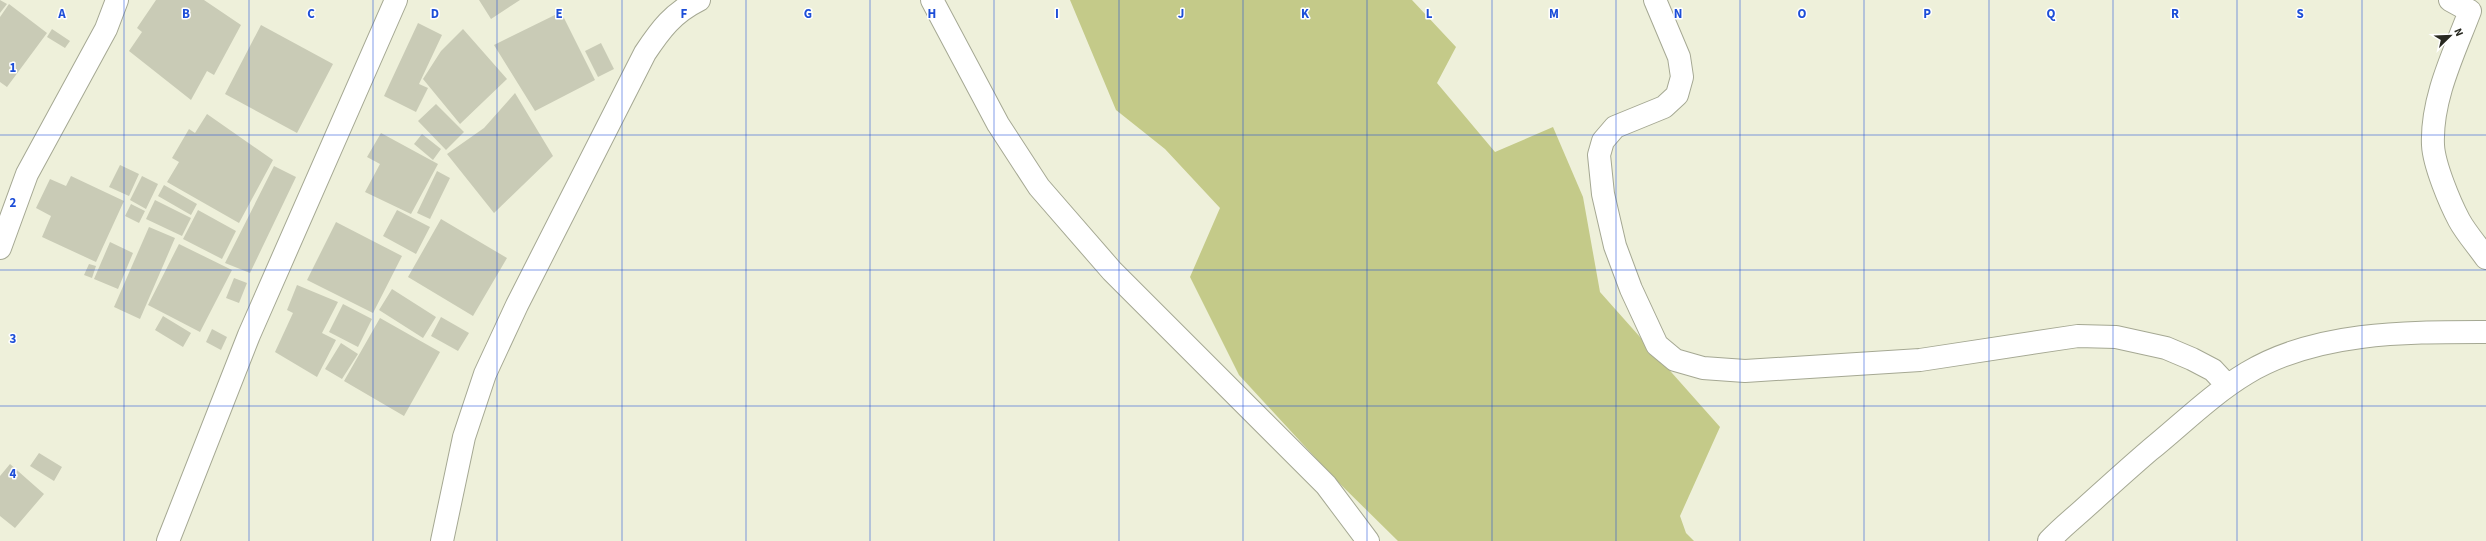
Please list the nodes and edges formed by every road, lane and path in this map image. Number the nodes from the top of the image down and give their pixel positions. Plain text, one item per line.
1 (118, 0) edge
2 (396, 0) edge
3 (700, 0) edge
4 (932, 0) edge
5 (1655, 0) edge
6 (2450, 0) edge
7 (2474, 5) edge
8 (0, 248) edge
9 (2486, 258) edge
10 (2486, 332) edge
11 (2227, 385) junction
12 (168, 541) edge
13 (442, 541) edge
14 (1368, 541) edge
15 (2049, 541) edge

1 - 8 street
2 - 12 street
3 - 13 street
4 - 14 street
5 - 11 street
6 - 7 street
7 - 9 street
10 - 11 street
11 - 15 street

